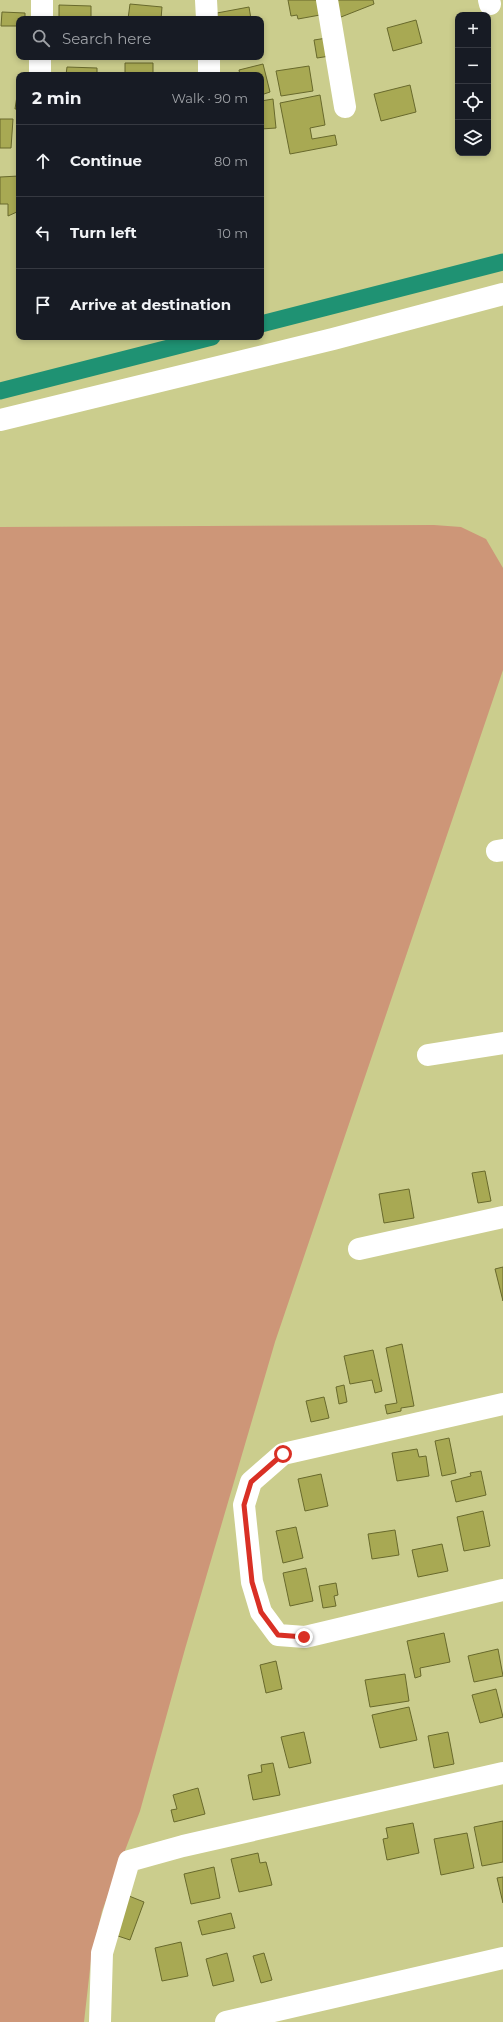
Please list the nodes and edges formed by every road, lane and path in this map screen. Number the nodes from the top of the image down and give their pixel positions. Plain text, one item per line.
1 (42, 0) edge
2 (206, 0) edge
3 (327, 0) edge
4 (42, 16) edge
5 (208, 16) edge
6 (40, 60) edge
7 (209, 60) edge
8 (40, 72) edge
9 (209, 72) edge
10 (345, 107) dead end
11 (503, 294) edge
12 (0, 420) edge
13 (503, 1043) edge
14 (428, 1055) dead end
15 (503, 1216) edge
16 (359, 1249) dead end
17 (503, 1404) edge
18 (503, 1590) edge
19 (503, 1774) edge
20 (503, 1958) edge
21 (100, 2022) edge
22 (226, 2022) edge

1 - 4 street
2 - 5 street
3 - 10 street
6 - 8 street
7 - 9 street
11 - 12 street
13 - 14 street
15 - 16 street
17 - 18 street
19 - 21 street
20 - 22 street

